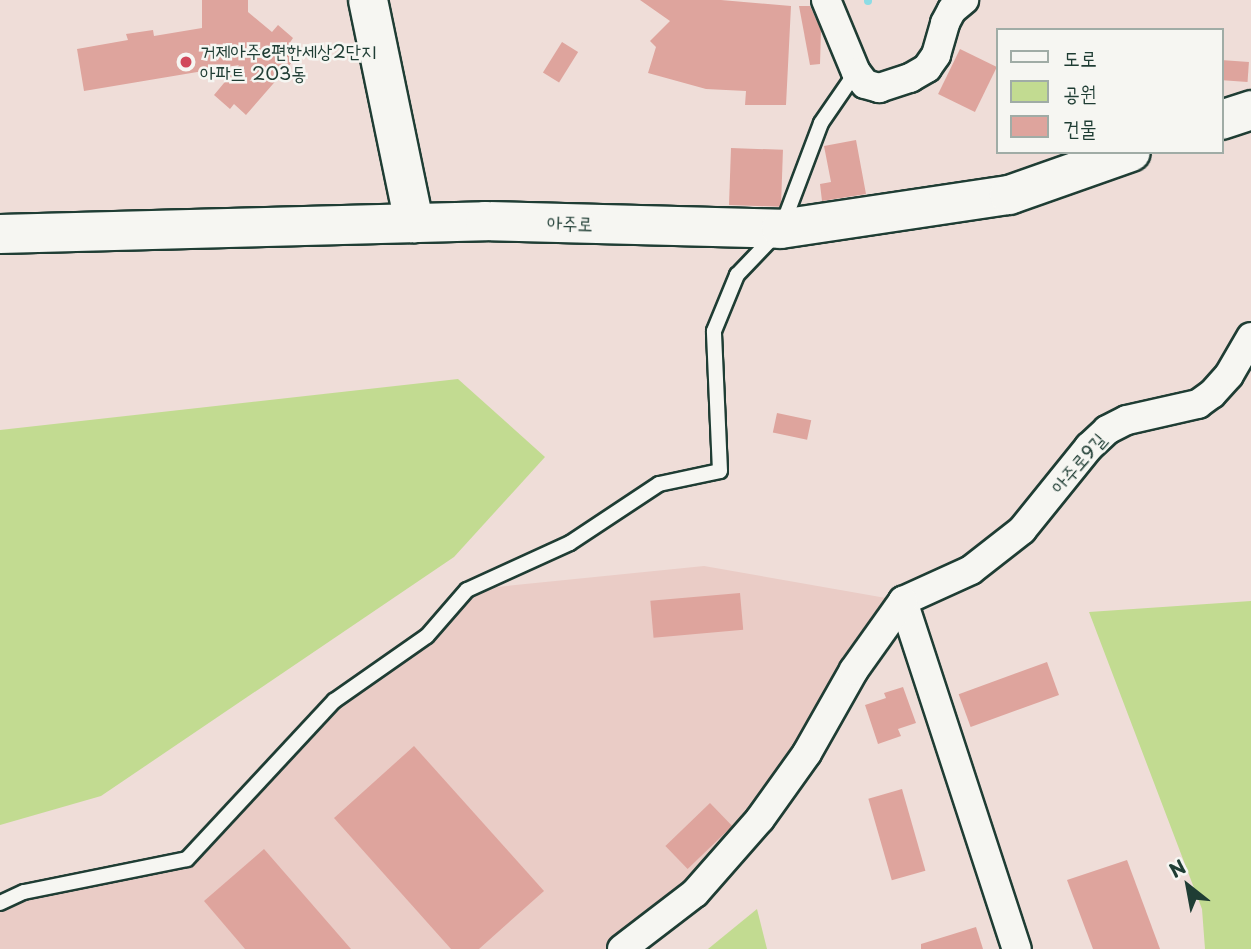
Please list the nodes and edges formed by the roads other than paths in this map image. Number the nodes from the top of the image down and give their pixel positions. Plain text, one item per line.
1 (368, 0) edge
2 (826, 0) edge
3 (964, 0) edge
4 (856, 72) junction
5 (1251, 110) edge
6 (1223, 119) edge
7 (1125, 154) edge
8 (414, 223) junction
9 (781, 229) junction
10 (0, 234) edge
11 (1251, 337) edge
12 (903, 601) junction
13 (0, 903) edge
14 (622, 949) edge
15 (1017, 949) edge

1 - 8 street
2 - 4 street
3 - 4 street
4 - 9 lane
5 - 6 street
7 - 9 street, 아주로
8 - 9 street, 아주로
8 - 10 street, 아주로
9 - 13 lane
11 - 12 street, 아주로9길
12 - 14 street
12 - 15 street

